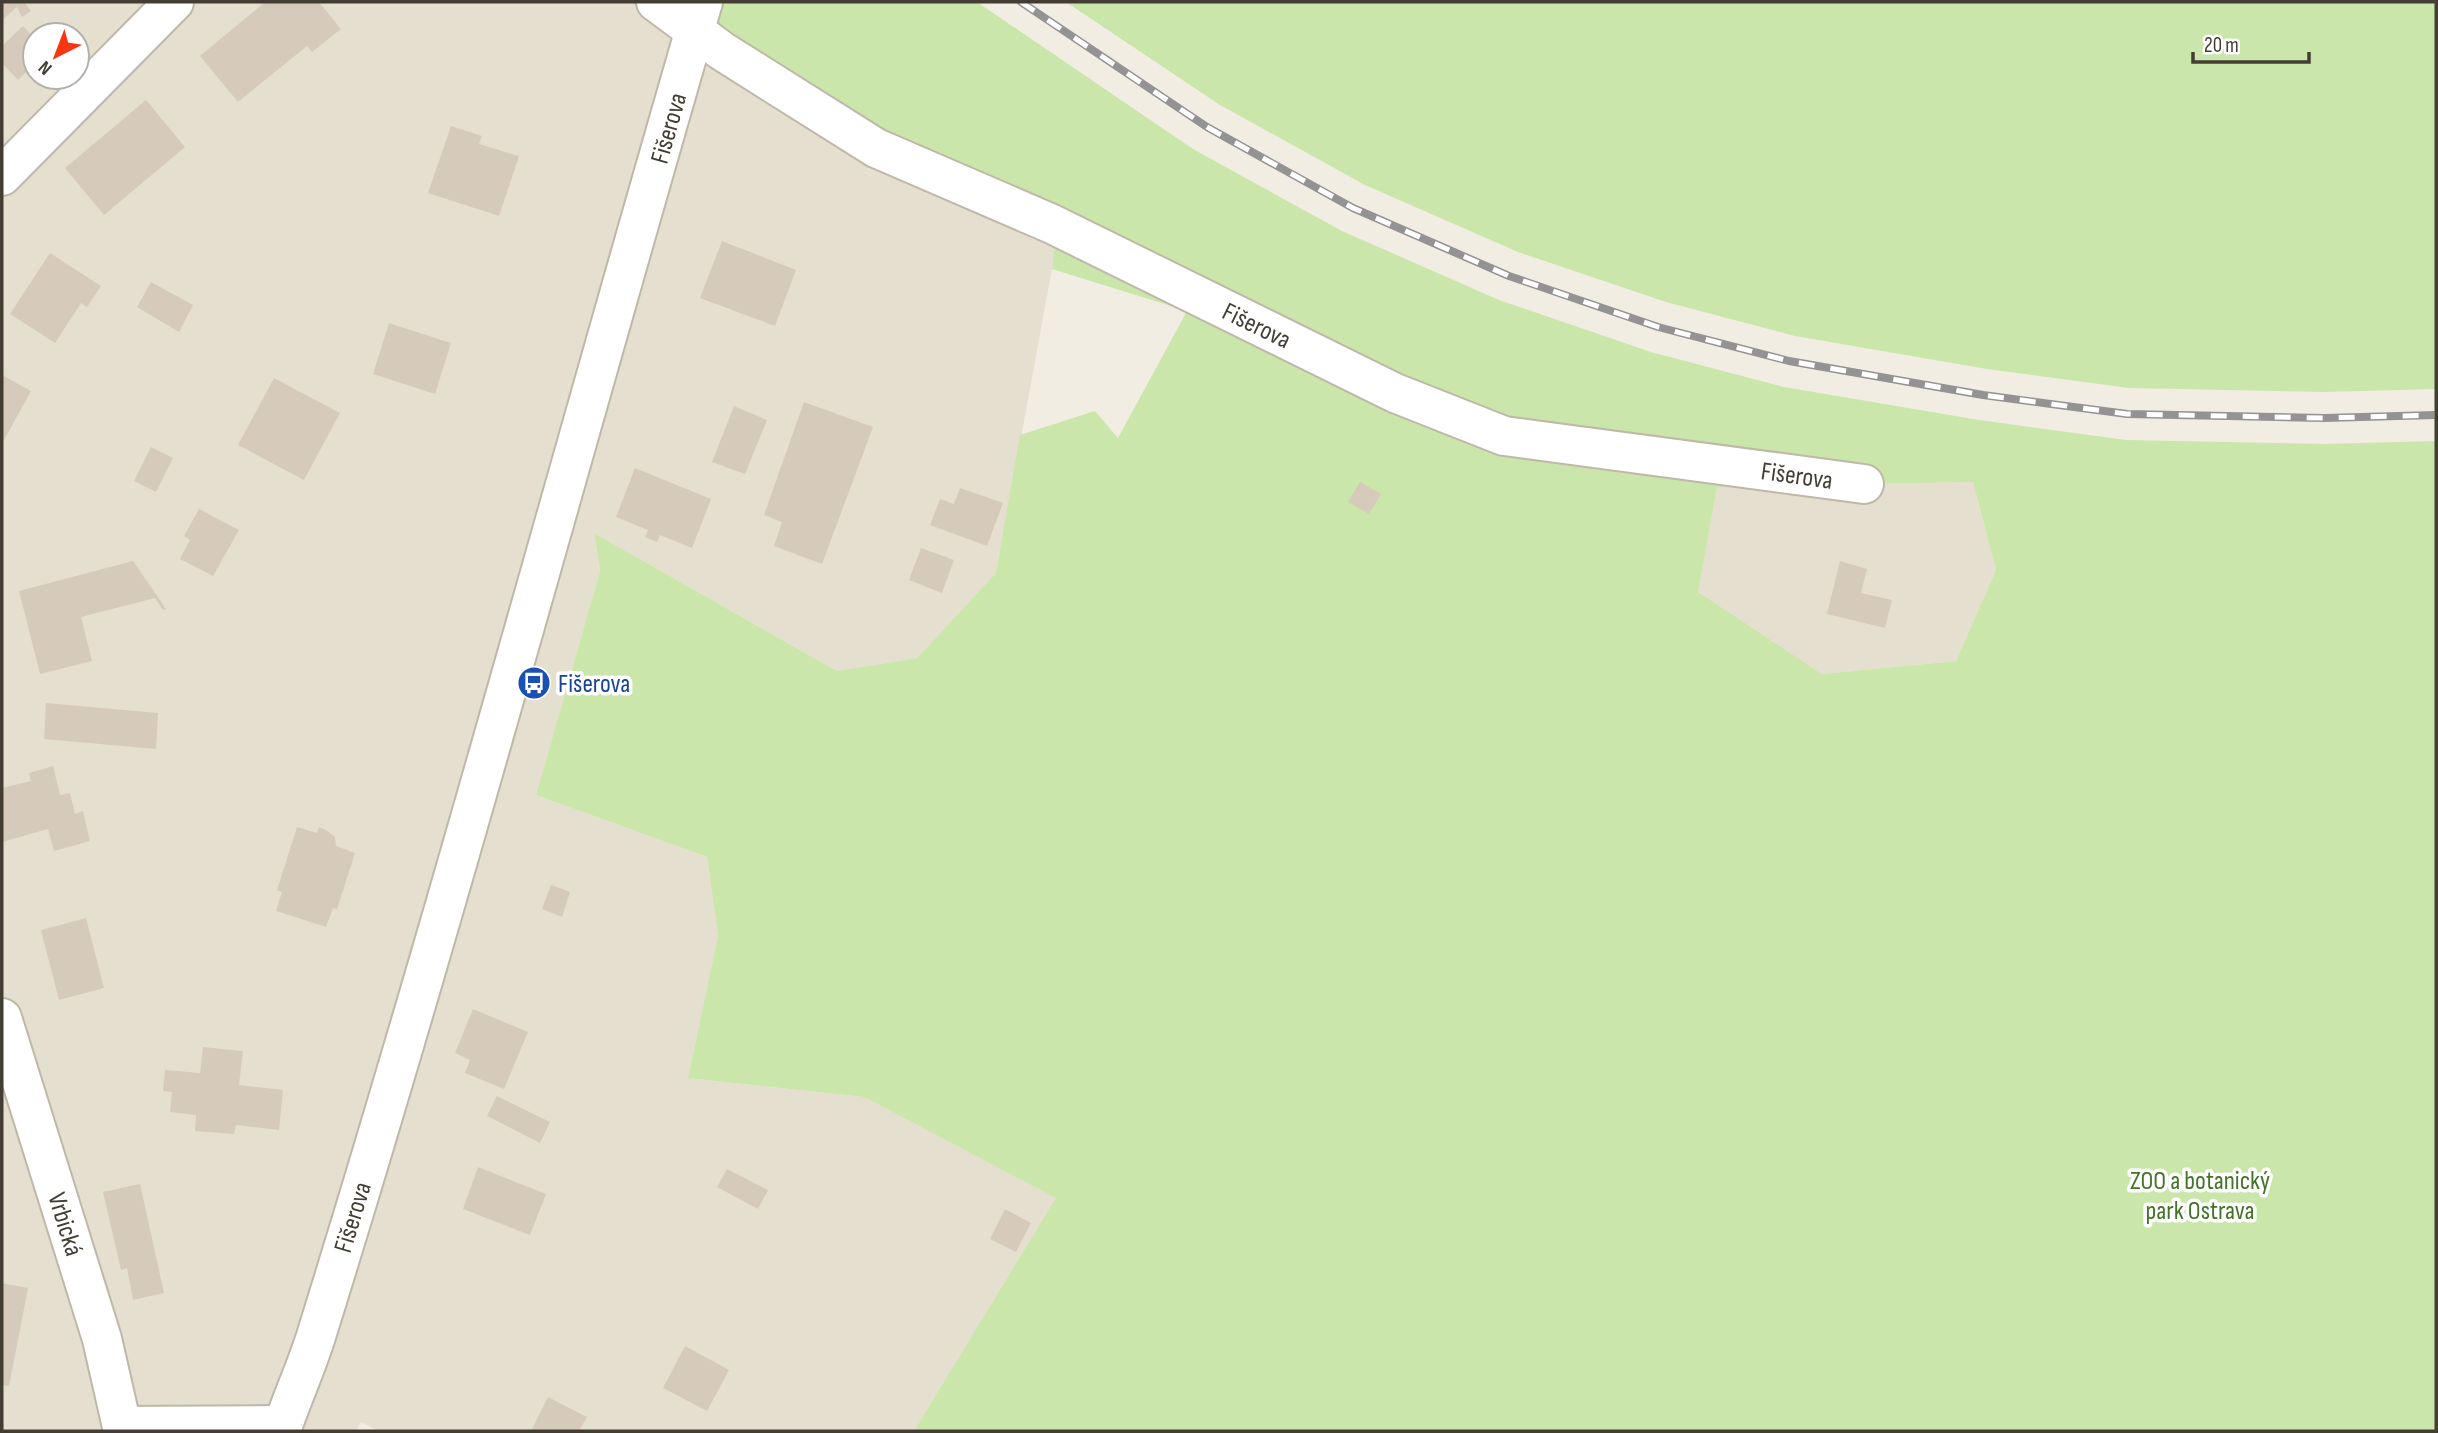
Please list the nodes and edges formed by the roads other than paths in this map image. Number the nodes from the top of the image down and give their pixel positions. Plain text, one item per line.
1 (174, 2) edge
2 (656, 2) edge
3 (700, 15) edge
4 (2, 176) edge
5 (1864, 484) dead end
6 (2, 1018) edge
7 (282, 1428) edge
8 (123, 1429) edge

1 - 4 street
2 - 3 street
3 - 5 street, Fišerova
3 - 7 street, Fišerova
6 - 8 street, Vrbická
7 - 8 street

